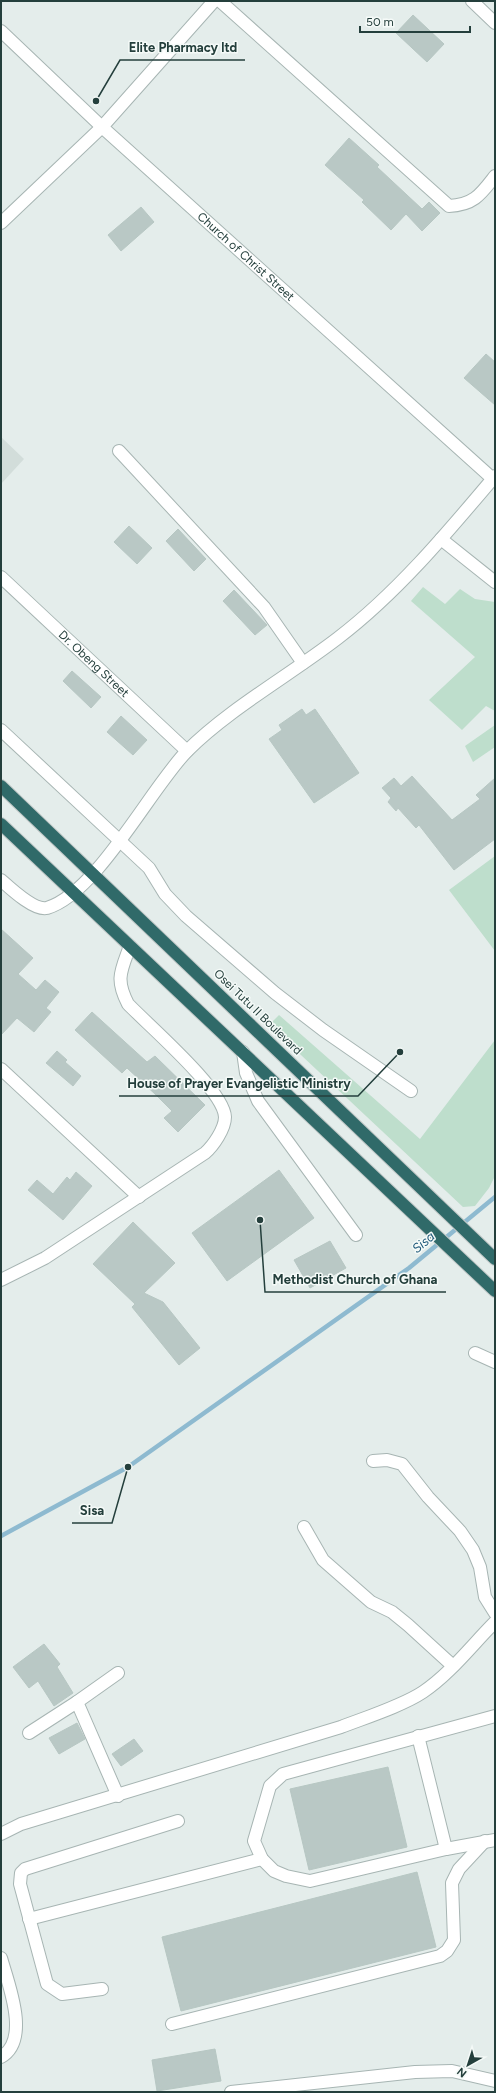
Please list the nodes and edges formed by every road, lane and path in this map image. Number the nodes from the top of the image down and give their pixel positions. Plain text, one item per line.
1 (214, 1) edge
2 (220, 1) edge
3 (472, 1) edge
4 (495, 23) edge
5 (1, 31) edge
6 (102, 127) junction
7 (495, 176) edge
8 (1, 223) edge
9 (120, 451) dead end
10 (494, 478) edge
11 (441, 539) junction
12 (1, 577) edge
13 (495, 582) edge
14 (303, 663) junction
15 (1, 730) edge
16 (187, 751) junction
17 (1, 786) edge
18 (1, 824) edge
19 (119, 842) junction
20 (93, 872) junction
21 (1, 880) edge
22 (73, 892) junction
23 (130, 946) junction
24 (243, 1052) junction
25 (1, 1068) edge
26 (411, 1091) dead end
27 (139, 1197) junction
28 (356, 1235) dead end
29 (495, 1259) edge
30 (1, 1280) edge
31 (495, 1291) edge
32 (475, 1353) dead end
33 (495, 1362) edge
34 (373, 1461) dead end
35 (304, 1528) dead end
36 (495, 1613) edge
37 (495, 1622) edge
38 (453, 1666) junction
39 (118, 1674) dead end
40 (77, 1702) junction
41 (495, 1716) edge
42 (29, 1733) dead end
43 (418, 1736) junction
44 (118, 1796) junction
45 (178, 1821) dead end
46 (1, 1834) edge
47 (490, 1841) edge
48 (446, 1849) junction
49 (262, 1859) junction
50 (29, 1919) junction
51 (1, 1958) edge
52 (102, 1989) dead end
53 (172, 2024) dead end
54 (1, 2057) edge
55 (495, 2081) edge
56 (231, 2092) edge

1 - 6 street
2 - 7 street
3 - 4 street
5 - 6 street, Church of Christ Street
6 - 8 street
6 - 10 street, Church of Christ Street
9 - 14 street
10 - 11 street
11 - 13 street
11 - 14 street
12 - 16 street, Dr. Obeng Street
14 - 16 street
15 - 19 street
16 - 19 street
17 - 20 highway, Osei Tutu II Boulevard
18 - 22 highway
19 - 20 street
19 - 26 street
20 - 22 street
20 - 29 highway, Osei Tutu II Boulevard
21 - 22 street
22 - 23 highway
23 - 24 highway
23 - 27 street
24 - 28 street
24 - 31 highway
25 - 27 street
27 - 30 street
32 - 33 street
34 - 36 street
35 - 38 street
37 - 38 street
38 - 44 street
39 - 40 street
40 - 42 street
40 - 44 street
41 - 43 street
43 - 48 street
43 - 49 street
44 - 46 street
45 - 50 street
47 - 48 street
47 - 53 street
48 - 49 street
49 - 50 street
50 - 52 street
51 - 54 street
55 - 56 street

